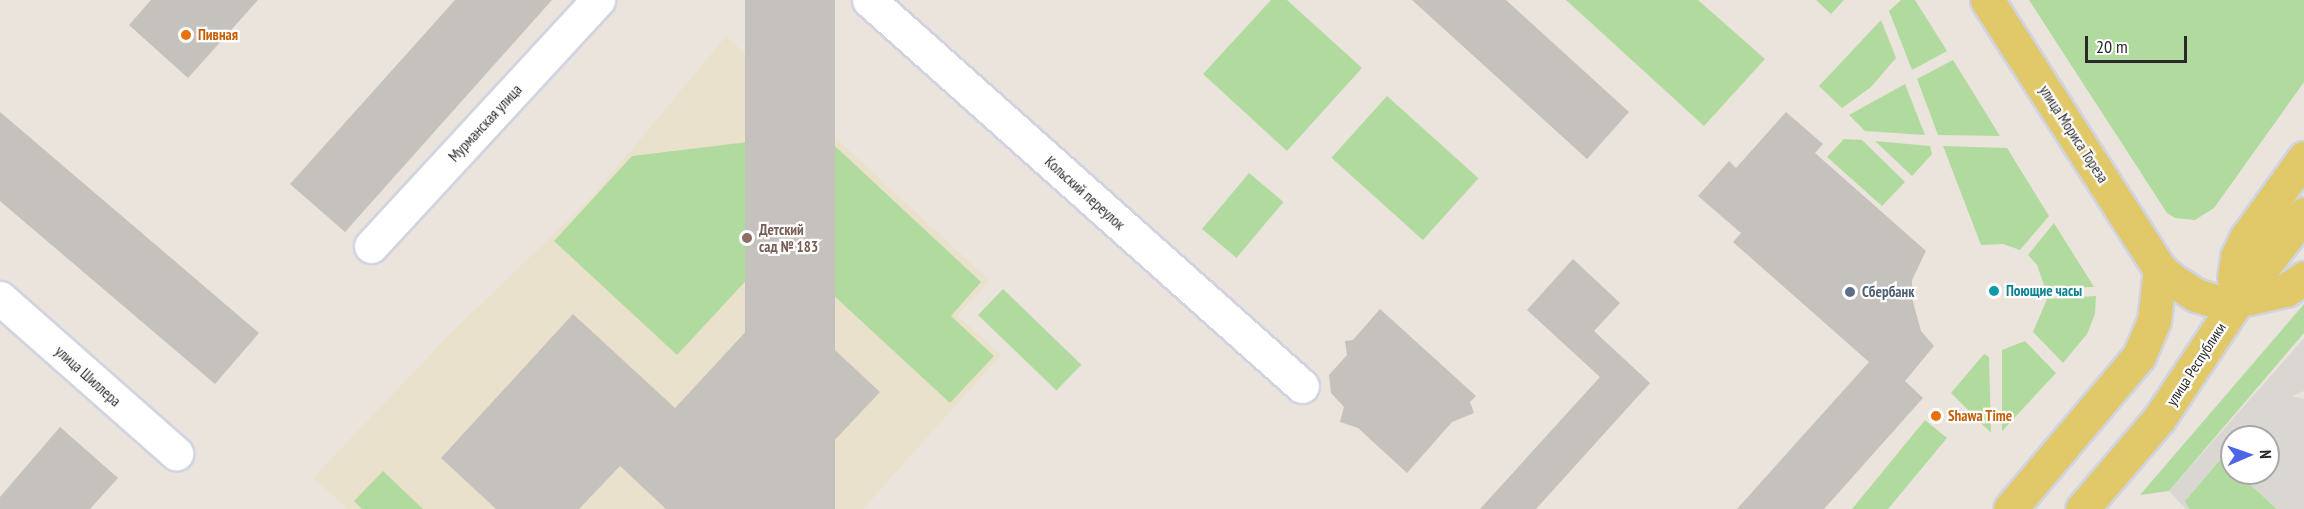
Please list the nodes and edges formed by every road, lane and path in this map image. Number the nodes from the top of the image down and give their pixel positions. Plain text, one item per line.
1 (598, 0) edge
2 (869, 0) edge
3 (1987, 0) edge
4 (2304, 158) edge
5 (2304, 214) edge
6 (371, 246) dead end
7 (2160, 269) junction
8 (2304, 278) edge
9 (0, 298) edge
10 (2237, 301) junction
11 (1302, 386) dead end
12 (176, 453) dead end
13 (2010, 509) edge
14 (2082, 509) edge

1 - 6 street, Мурманская улица
2 - 11 street, Кольский переулок
3 - 7 main road, улица Мориса Тореза
4 - 10 main road
5 - 10 main road, улица Республики
7 - 10 main road
7 - 13 main road
8 - 10 main road
9 - 12 street, улица Шиллера
10 - 14 main road, улица Республики

